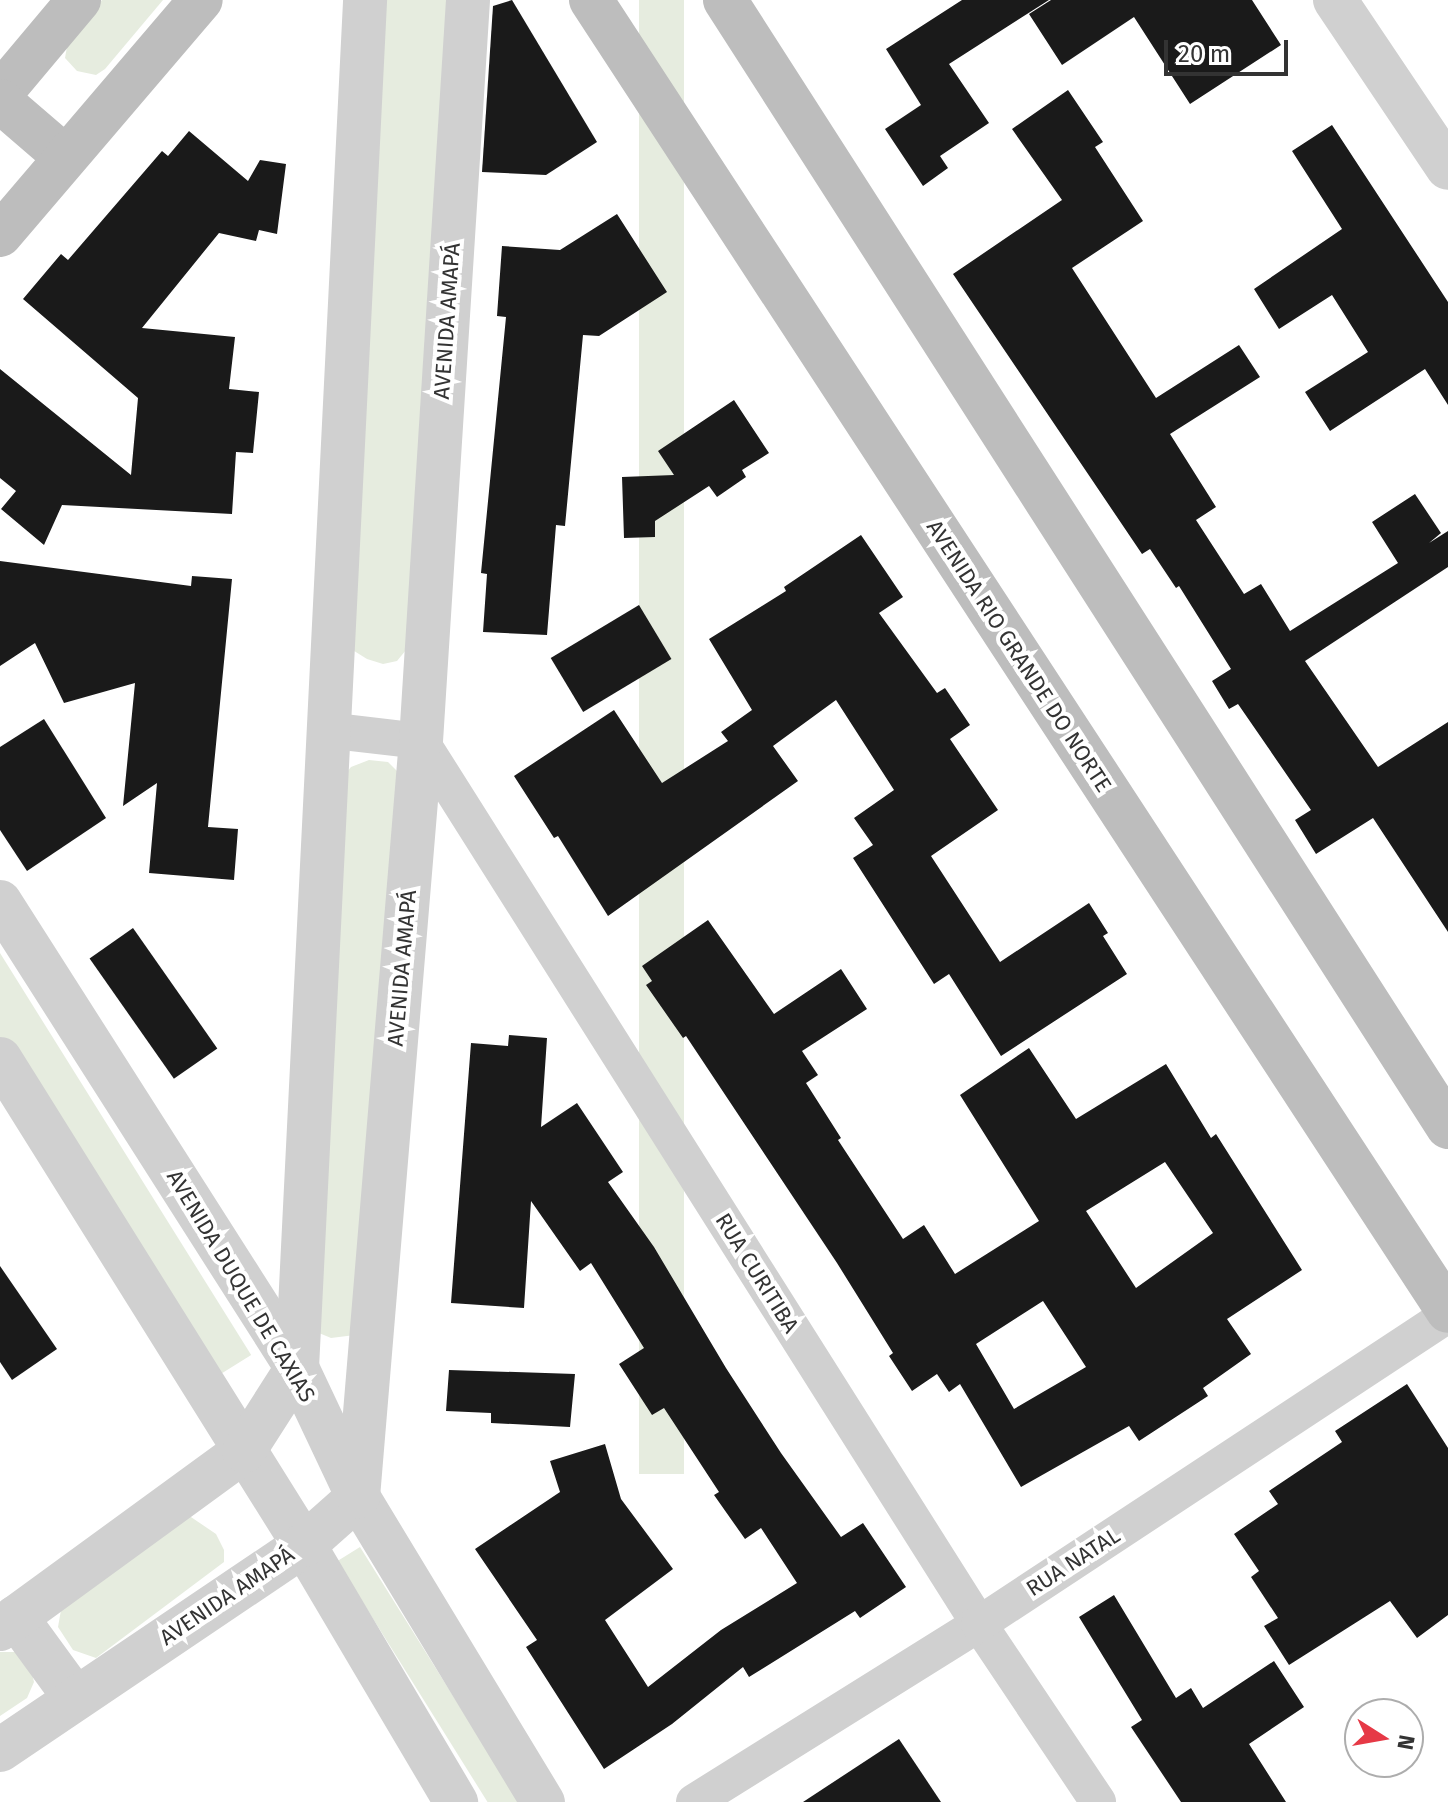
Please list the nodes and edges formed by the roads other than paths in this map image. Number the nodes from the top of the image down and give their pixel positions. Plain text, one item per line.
1 (79, 0) edge
2 (201, 0) edge
3 (365, 0) edge
4 (468, 0) edge
5 (591, 0) edge
6 (725, 0) edge
7 (1335, 0) edge
8 (0, 94) edge
9 (0, 101) edge
10 (64, 156) junction
11 (1448, 168) edge
12 (0, 235) edge
13 (326, 730) junction
14 (421, 741) junction
15 (0, 902) edge
16 (0, 1059) edge
17 (1448, 1127) edge
18 (1448, 1313) edge
19 (297, 1368) junction
20 (244, 1451) junction
21 (358, 1497) junction
22 (304, 1545) junction
23 (8, 1623) edge
24 (979, 1624) junction
25 (75, 1698) junction
26 (0, 1750) edge
27 (456, 1802) edge
28 (543, 1802) edge
29 (694, 1802) edge
30 (1098, 1802) edge

1 - 8 main road
2 - 10 main road
3 - 13 street
4 - 14 street, AVENIDA AMAPÁ
5 - 18 main road, AVENIDA RIO GRANDE DO NORTE
6 - 17 main road
7 - 11 street
9 - 10 main road
10 - 12 main road
13 - 14 street
13 - 19 street
14 - 21 street, AVENIDA AMAPÁ
14 - 24 street, RUA CURITIBA
15 - 19 street, AVENIDA DUQUE DE CAXIAS
16 - 20 street
18 - 24 street, RUA NATAL
19 - 20 street
19 - 21 street, AVENIDA DUQUE DE CAXIAS
20 - 22 street
20 - 23 street
21 - 22 street, AVENIDA AMAPÁ
21 - 28 street, AVENIDA DUQUE DE CAXIAS
22 - 25 street, AVENIDA AMAPÁ
22 - 27 street
23 - 25 street
24 - 29 street, RUA NATAL
24 - 30 street, RUA CURITIBA
25 - 26 street, AVENIDA AMAPÁ

